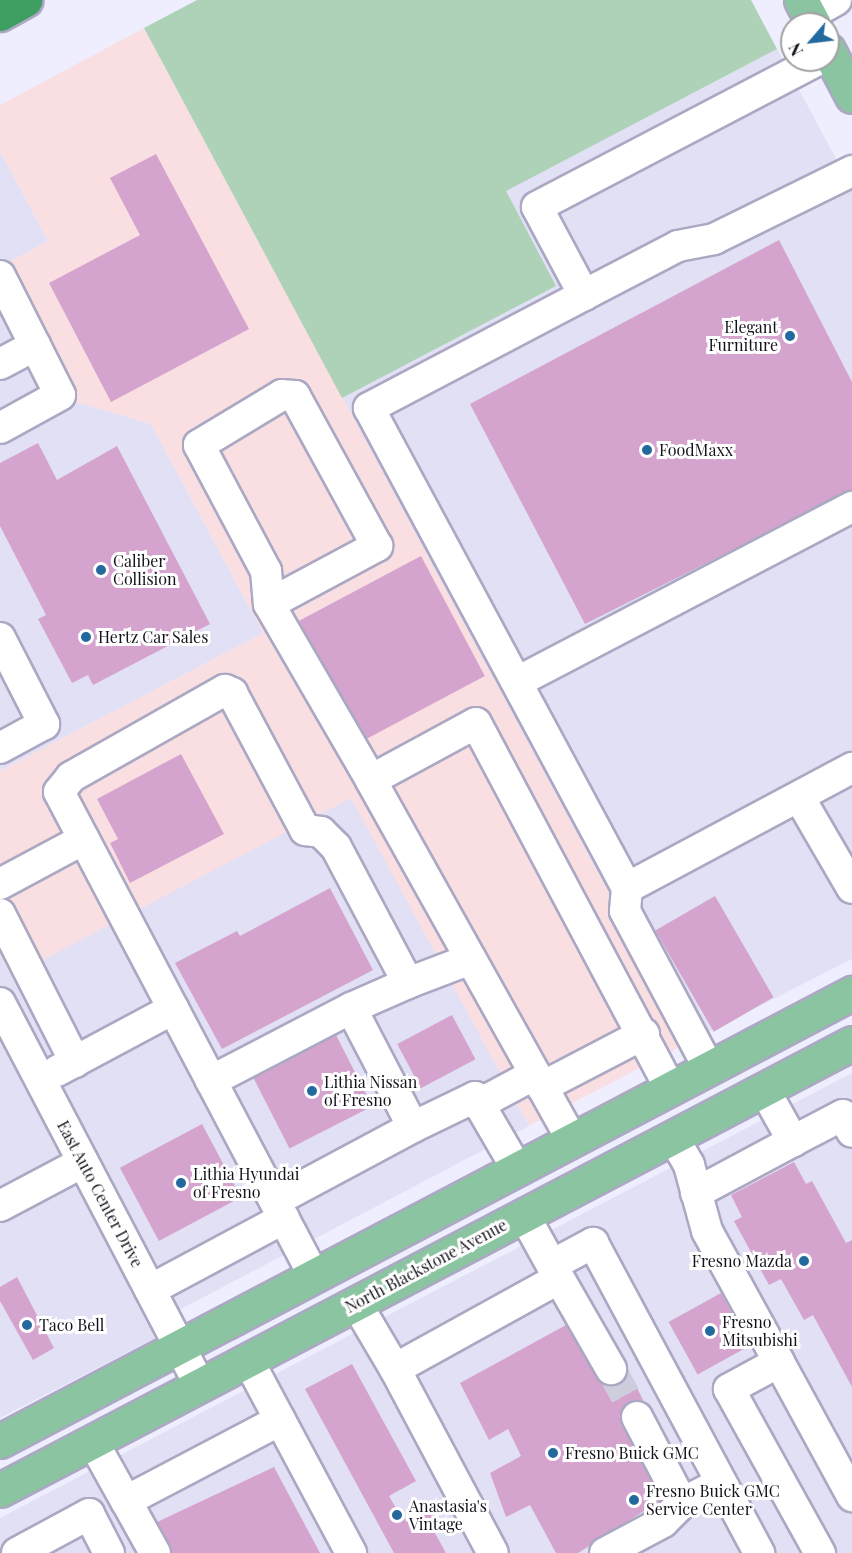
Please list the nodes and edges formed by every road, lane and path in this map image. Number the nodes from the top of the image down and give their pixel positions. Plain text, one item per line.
1 (25, 0) edge
2 (0, 14) edge
3 (794, 72) edge
4 (837, 72) edge
5 (852, 96) edge
6 (852, 171) edge
7 (0, 276) edge
8 (584, 295) junction
9 (35, 345) junction
10 (0, 364) edge
11 (0, 428) edge
12 (852, 507) edge
13 (269, 604) junction
14 (0, 638) edge
15 (8, 675) edge
16 (517, 682) junction
17 (0, 748) edge
18 (852, 768) edge
19 (371, 780) junction
20 (799, 797) junction
21 (84, 839) junction
22 (0, 884) edge
23 (627, 888) junction
24 (852, 888) edge
25 (0, 914) edge
26 (471, 958) junction
27 (408, 983) junction
28 (852, 993) edge
29 (0, 1004) edge
30 (351, 1008) junction
31 (173, 1009) junction
32 (644, 1034) junction
33 (852, 1043) edge
34 (75, 1062) junction
35 (709, 1068) junction
36 (40, 1081) junction
37 (211, 1081) junction
38 (539, 1081) junction
39 (671, 1089) junction
40 (764, 1089) junction
41 (481, 1103) junction
42 (848, 1123) edge
43 (413, 1127) junction
44 (673, 1137) junction
45 (572, 1140) junction
46 (793, 1141) junction
47 (83, 1162) junction
48 (517, 1169) junction
49 (696, 1193) junction
50 (0, 1206) edge
51 (279, 1210) junction
52 (524, 1215) junction
53 (554, 1269) junction
54 (314, 1276) junction
55 (150, 1290) junction
56 (357, 1303) junction
57 (179, 1347) junction
58 (248, 1360) junction
59 (780, 1362) junction
60 (395, 1369) junction
61 (611, 1369) tunnel mouth
62 (200, 1385) junction
63 (637, 1417) tunnel mouth
64 (280, 1420) junction
65 (0, 1441) edge
66 (93, 1442) junction
67 (721, 1483) junction
68 (0, 1490) edge
69 (852, 1496) edge
70 (126, 1501) junction
71 (682, 1503) junction
72 (29, 1550) edge
73 (110, 1553) edge
74 (155, 1553) edge
75 (351, 1553) edge
76 (493, 1553) edge
77 (605, 1553) edge
78 (759, 1553) edge
79 (820, 1553) edge

1 - 2 highway
3 - 8 street
4 - 5 main road
6 - 8 street
7 - 9 street
8 - 16 street
9 - 10 street
9 - 11 street
12 - 16 street
13 - 13 street
13 - 19 street
14 - 15 street
15 - 17 street
16 - 23 street
18 - 20 street
19 - 26 street
19 - 32 street
20 - 23 street
20 - 24 street
21 - 22 street
21 - 27 street
21 - 31 street
23 - 35 street
25 - 34 street
26 - 27 street
26 - 38 street
27 - 30 street
28 - 35 main road
29 - 36 street, East Auto Center Drive
30 - 37 street
30 - 43 street
31 - 34 street
31 - 37 street
32 - 38 street
32 - 39 street
33 - 40 main road, North Blackstone Avenue
34 - 36 street
35 - 39 main road
36 - 47 street, East Auto Center Drive
37 - 51 street
38 - 41 street
38 - 45 street
39 - 45 main road
40 - 44 main road, North Blackstone Avenue
40 - 46 street
41 - 43 street
41 - 48 street
42 - 46 street
43 - 51 street
44 - 49 street
44 - 52 main road, North Blackstone Avenue
45 - 48 main road
46 - 49 street
47 - 50 street
47 - 55 street, East Auto Center Drive
48 - 54 main road
49 - 59 street
51 - 54 street
51 - 55 street
52 - 53 street
52 - 56 main road, North Blackstone Avenue
53 - 60 street
53 - 61 street
53 - 67 street
54 - 57 main road
55 - 57 street, East Auto Center Drive
56 - 58 main road, North Blackstone Avenue
56 - 60 street
57 - 62 street, East Auto Center Drive
57 - 65 main road
58 - 62 main road, North Blackstone Avenue
58 - 64 street
59 - 69 street
59 - 79 street
60 - 76 street
62 - 66 main road, North Blackstone Avenue
63 - 71 street
64 - 70 street
64 - 75 street
66 - 68 main road, North Blackstone Avenue
66 - 70 street
67 - 71 street
67 - 78 street
70 - 74 street
71 - 77 street
72 - 73 street

